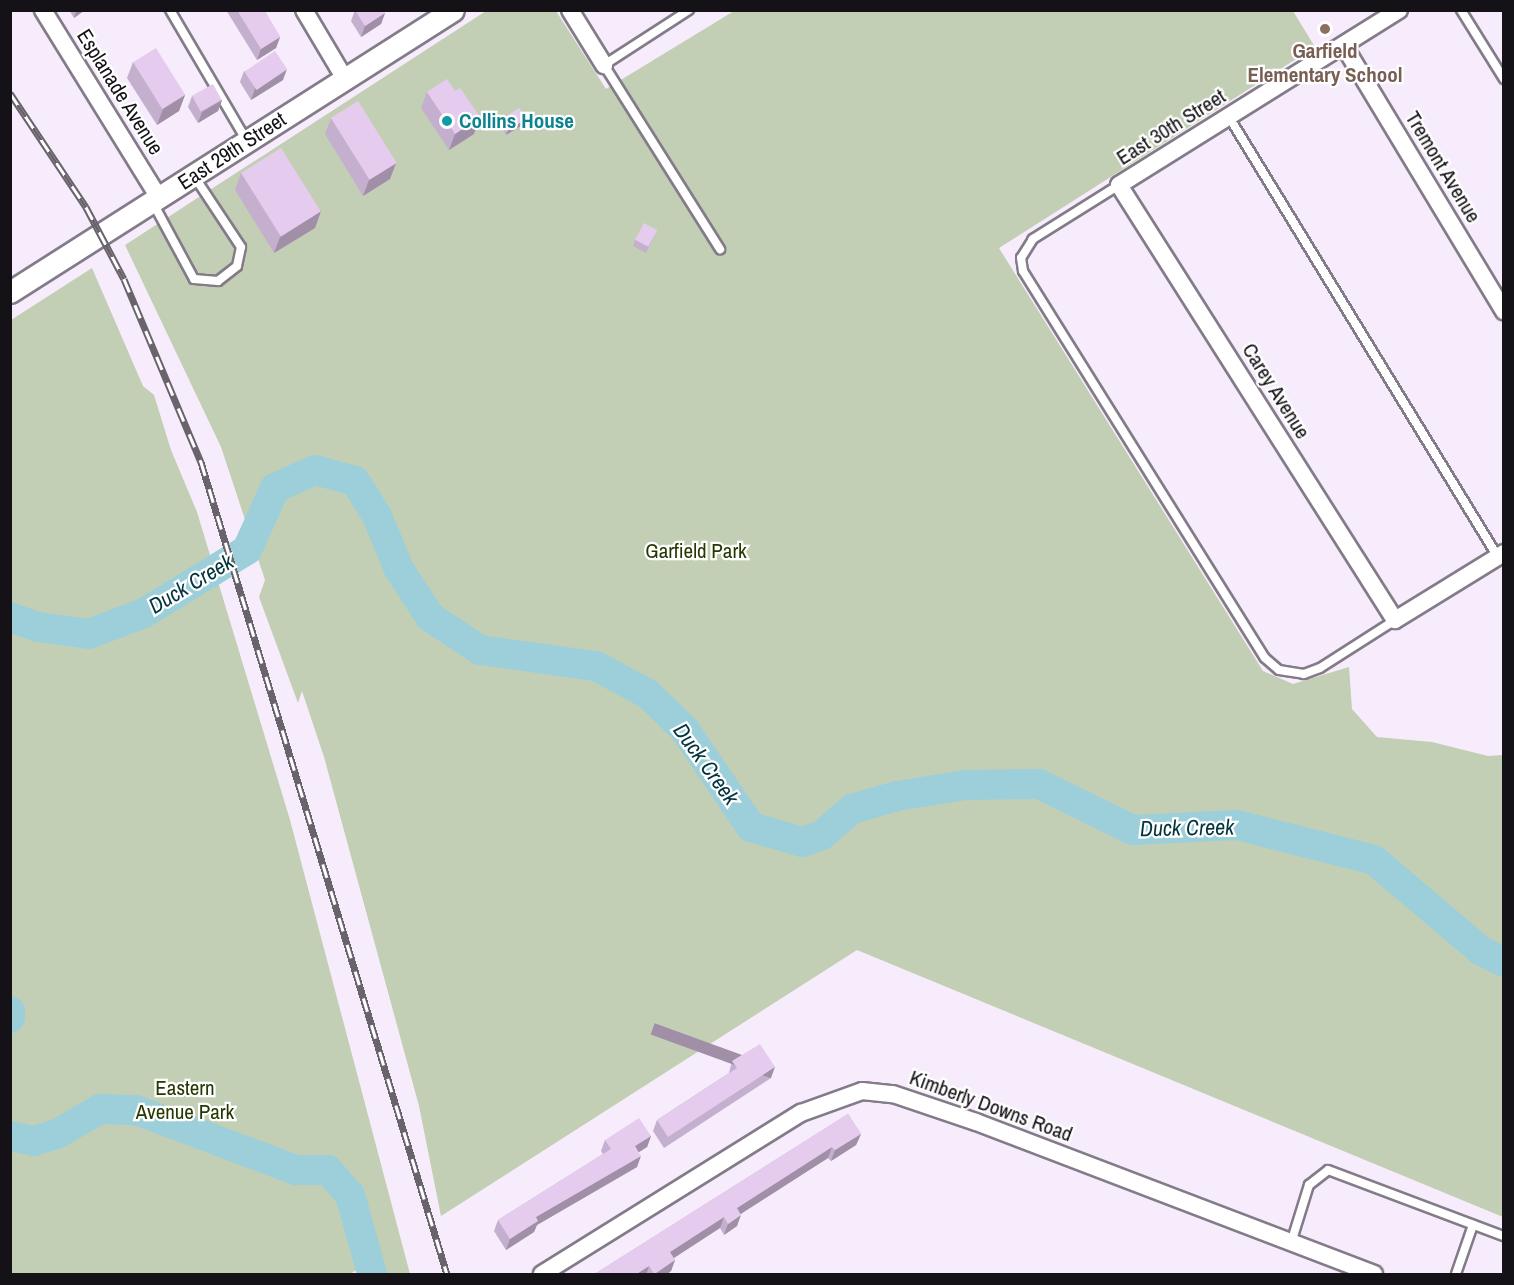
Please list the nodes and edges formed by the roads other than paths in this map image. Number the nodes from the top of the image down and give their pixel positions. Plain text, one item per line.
1 (44, 10) edge
2 (170, 10) edge
3 (304, 10) edge
4 (570, 10) edge
5 (689, 10) edge
6 (1399, 10) edge
7 (1461, 10) edge
8 (439, 14) edge
9 (1344, 46) junction
10 (604, 65) junction
11 (345, 79) junction
12 (1503, 79) edge
13 (1229, 117) junction
14 (247, 141) junction
15 (194, 176) junction
16 (1119, 185) junction
17 (156, 200) junction
18 (720, 249) dead end
19 (10, 292) edge
20 (1503, 311) edge
21 (1501, 555) edge
22 (1395, 620) junction
23 (1473, 1225) junction
24 (1503, 1236) edge
25 (1290, 1244) junction
26 (1348, 1270) edge
27 (542, 1275) edge
28 (1374, 1275) edge
29 (1456, 1275) edge

1 - 17 street, Esplanade Avenue
2 - 14 lane
3 - 11 street
4 - 10 street
5 - 10 lane
6 - 9 street, East 30th Street
7 - 12 lane
8 - 11 street, East 29th Street
9 - 13 street, East 30th Street
9 - 20 street, Tremont Avenue
10 - 18 lane
11 - 14 street, East 29th Street
13 - 16 street, East 30th Street
13 - 21 lane
14 - 15 street, East 29th Street
15 - 17 street, East 29th Street
15 - 17 lane
16 - 22 street, Carey Avenue
16 - 22 lane
17 - 19 street, East 29th Street
21 - 22 street
23 - 24 lane
23 - 25 lane
23 - 29 lane
25 - 26 street, Kimberly Downs Road
25 - 27 street, Kimberly Downs Road
26 - 28 street, Kimberly Downs Road

